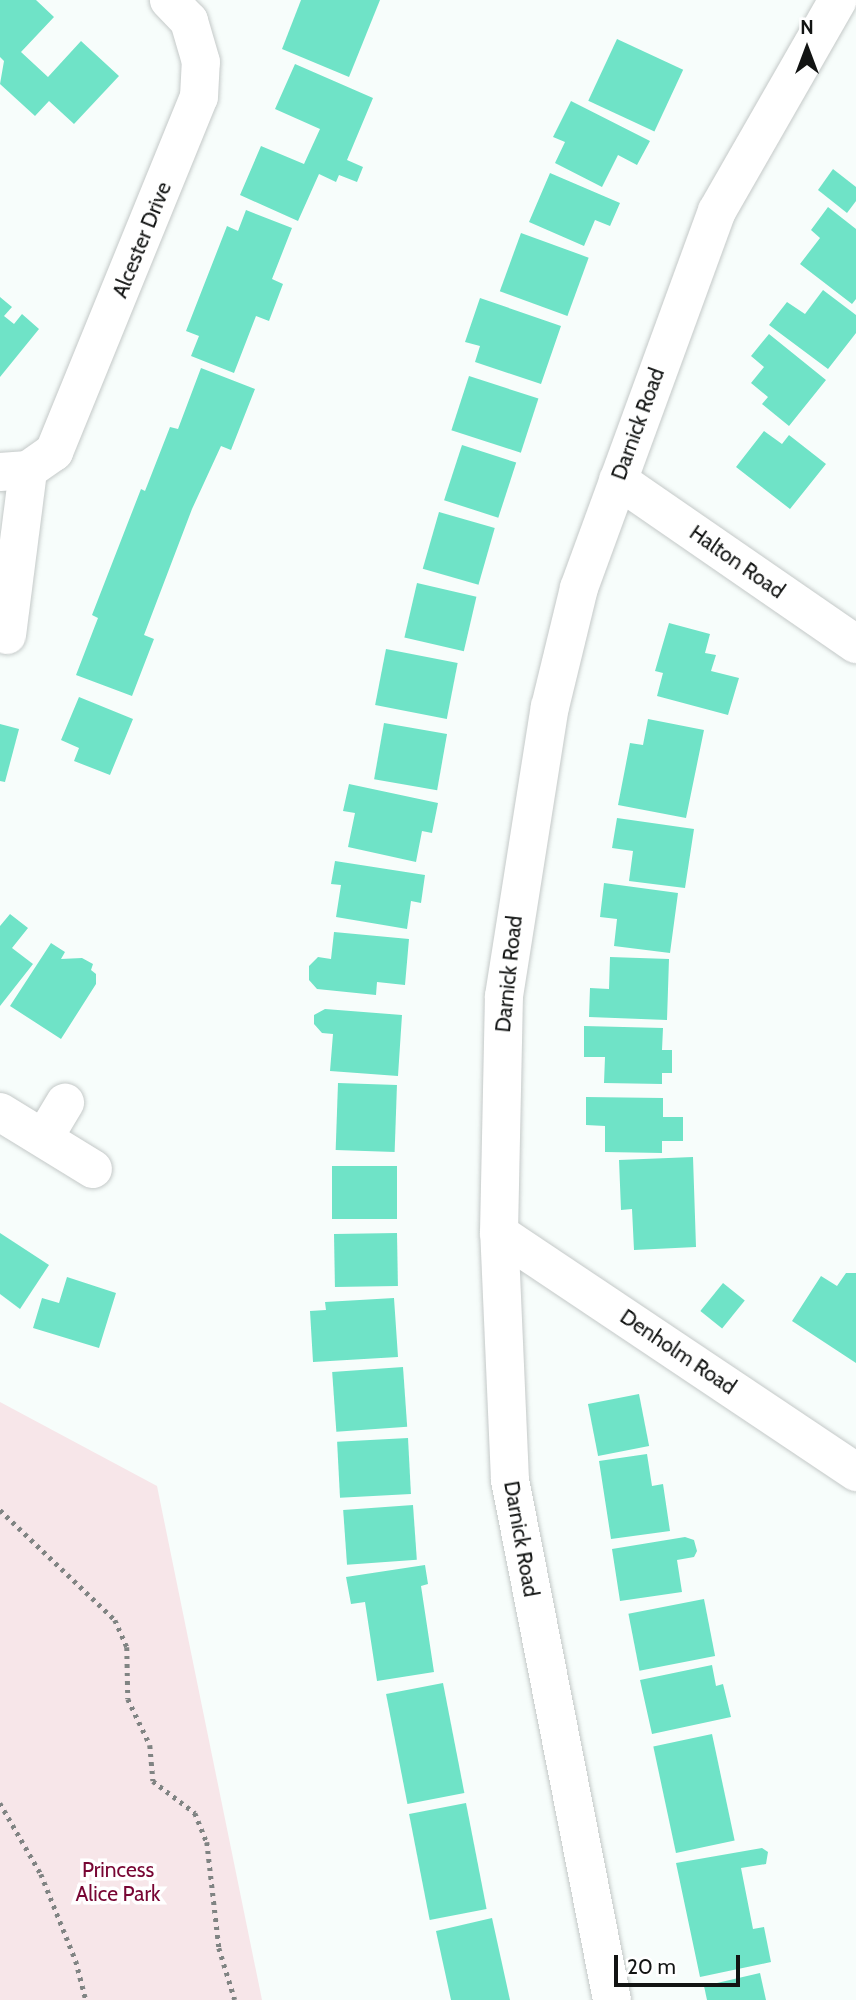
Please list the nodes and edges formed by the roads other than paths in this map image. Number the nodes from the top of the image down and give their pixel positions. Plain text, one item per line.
1 (169, 0) edge
2 (838, 0) edge
3 (14, 471) edge
4 (618, 480) junction
5 (7, 635) dead end
6 (856, 644) edge
7 (65, 1103) dead end
8 (0, 1112) edge
9 (45, 1136) junction
10 (93, 1169) dead end
11 (499, 1233) junction
12 (856, 1472) edge
13 (612, 2000) edge

1 - 3 street, Alcester Drive
2 - 4 street, Darnick Road
3 - 5 street, Alcester Drive
4 - 6 street, Halton Road
4 - 11 street, Darnick Road
7 - 9 street
8 - 9 street
9 - 10 street
11 - 12 street, Denholm Road
11 - 13 street, Darnick Road

